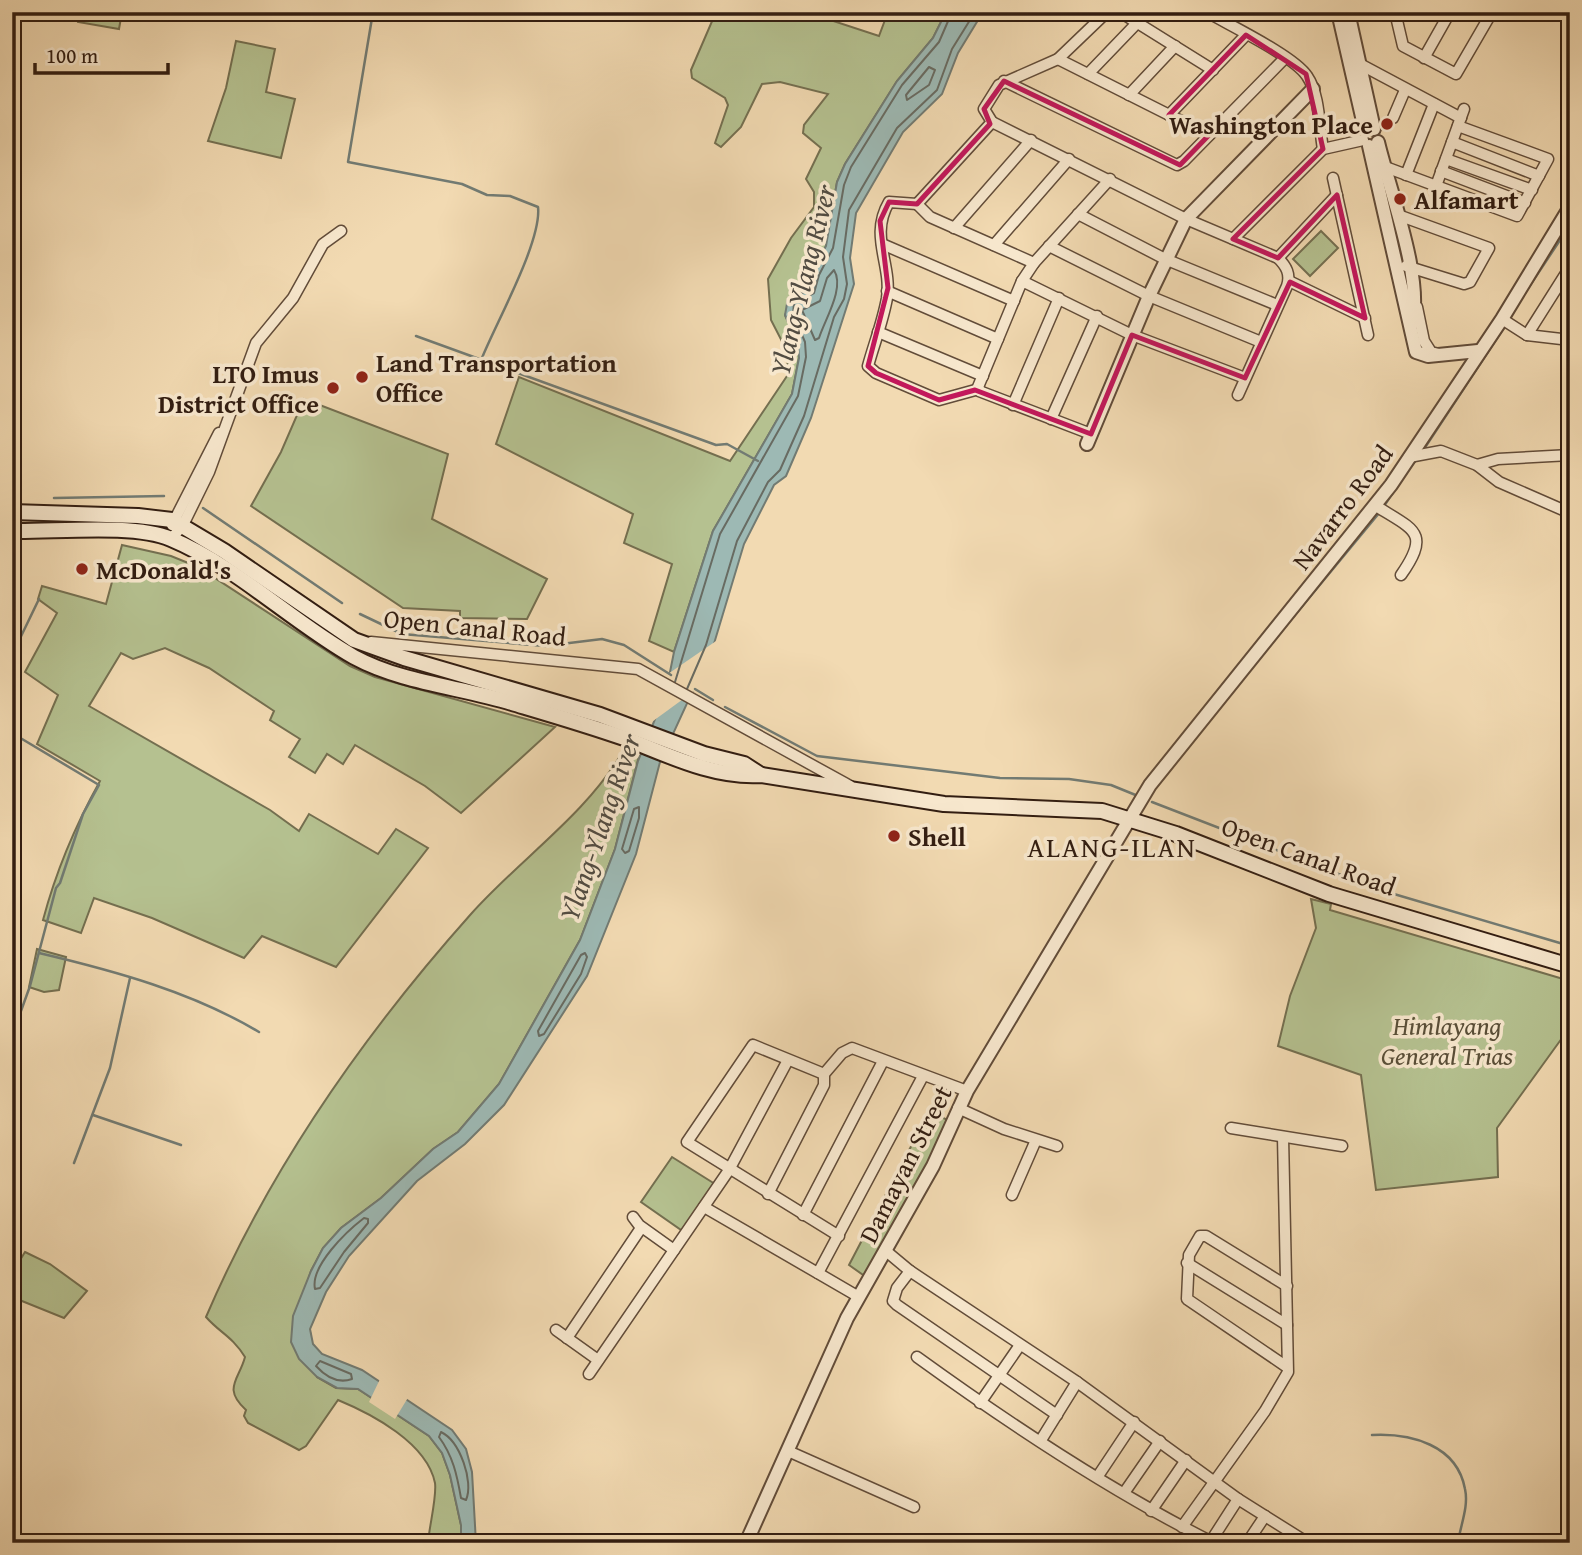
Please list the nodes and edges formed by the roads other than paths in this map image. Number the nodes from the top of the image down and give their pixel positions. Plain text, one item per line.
1 (1107, 12) edge
2 (1120, 12) edge
3 (1207, 12) edge
4 (1338, 12) edge
5 (1348, 12) edge
6 (1395, 12) edge
7 (1405, 12) edge
8 (1450, 12) edge
9 (1492, 12) edge
10 (1137, 23) junction
11 (1398, 24) junction
12 (1246, 35) junction
13 (1175, 46) junction
14 (1348, 57) junction
15 (1285, 58) junction
16 (1424, 58) junction
17 (1058, 59) junction
18 (1361, 64) junction
19 (1213, 69) junction
20 (1088, 74) junction
21 (1004, 81) junction
22 (1313, 89) junction
23 (1405, 90) junction
24 (1129, 95) junction
25 (1434, 104) junction
26 (1169, 115) junction
27 (1393, 118) dead end
28 (1461, 118) junction
29 (992, 122) junction
30 (1209, 135) junction
31 (1370, 137) junction
32 (1031, 140) junction
33 (1452, 142) junction
34 (1323, 149) junction
35 (1069, 159) junction
36 (1446, 159) junction
37 (1380, 165) junction
38 (1441, 170) junction
39 (1406, 175) junction
40 (1539, 176) junction
41 (1333, 178) dead end
42 (1110, 179) junction
43 (1436, 186) junction
44 (1532, 190) junction
45 (1337, 195) junction
46 (1388, 198) junction
47 (1525, 203) junction
48 (917, 204) junction
49 (1570, 207) edge
50 (1078, 214) junction
51 (1398, 215) junction
52 (1185, 219) junction
53 (954, 228) junction
54 (341, 231) dead end
55 (1233, 239) junction
56 (881, 244) junction
57 (994, 245) junction
58 (1049, 246) junction
59 (1278, 258) junction
60 (1165, 259) junction
61 (1034, 263) junction
62 (1404, 265) junction
63 (1570, 267) edge
64 (1022, 281) junction
65 (1289, 281) junction
66 (887, 291) junction
67 (1149, 296) junction
68 (1059, 298) junction
69 (1014, 302) junction
70 (1277, 305) junction
71 (1417, 307) junction
72 (1097, 316) junction
73 (1365, 318) junction
74 (1506, 321) junction
75 (1410, 329) junction
76 (878, 332) junction
77 (1132, 335) junction
78 (1368, 335) dead end
79 (1527, 335) junction
80 (998, 339) junction
81 (1570, 340) edge
82 (1261, 342) junction
83 (1478, 351) junction
84 (1445, 355) junction
85 (983, 376) junction
86 (1245, 378) junction
87 (979, 389) junction
88 (1238, 395) dead end
89 (1013, 405) junction
90 (1051, 419) junction
91 (1089, 439) joint
92 (1570, 455) edge
93 (1417, 456) junction
94 (1477, 465) junction
95 (1380, 509) junction
96 (12, 512) edge
97 (1570, 513) edge
98 (177, 523) junction
99 (12, 531) edge
100 (171, 539) junction
101 (1401, 575) dead end
102 (354, 640) junction
103 (624, 731) junction
104 (863, 793) junction
105 (1129, 819) junction
106 (1570, 966) edge
107 (788, 1060) junction
108 (883, 1060) junction
109 (824, 1074) junction
110 (923, 1076) junction
111 (967, 1091) junction
112 (958, 1108) junction
113 (1231, 1128) dead end
114 (1283, 1137) junction
115 (1036, 1140) junction
116 (1057, 1146) dead end
117 (1342, 1146) dead end
118 (729, 1170) junction
119 (768, 1194) junction
120 (1012, 1195) dead end
121 (704, 1207) junction
122 (803, 1214) junction
123 (634, 1216) dead end
124 (641, 1227) junction
125 (839, 1236) junction
126 (674, 1250) junction
127 (886, 1251) junction
128 (1187, 1263) junction
129 (910, 1271) junction
130 (818, 1273) junction
131 (1287, 1286) junction
132 (859, 1297) junction
133 (1287, 1325) junction
134 (556, 1330) dead end
135 (567, 1338) junction
136 (1020, 1345) junction
137 (917, 1357) dead end
138 (598, 1360) junction
139 (1287, 1367) junction
140 (589, 1374) dead end
141 (999, 1375) junction
142 (1077, 1382) junction
143 (981, 1403) junction
144 (1057, 1415) junction
145 (1134, 1422) junction
146 (1041, 1440) junction
147 (1160, 1441) junction
148 (788, 1451) junction
149 (1186, 1460) junction
150 (1098, 1476) junction
151 (1215, 1482) junction
152 (1124, 1493) junction
153 (1238, 1499) junction
154 (914, 1507) dead end
155 (1152, 1511) junction
156 (1265, 1516) junction
157 (1182, 1527) junction
158 (1212, 1542) edge
159 (746, 1543) edge
160 (1247, 1543) edge
161 (1308, 1543) edge

1 - 17 street
2 - 10 street
3 - 12 street
4 - 14 street
5 - 18 street
6 - 11 street
7 - 11 street
8 - 16 street
9 - 16 street
10 - 13 street
10 - 20 street
11 - 16 street
12 - 15 street
12 - 19 street
13 - 19 street
13 - 24 street
14 - 18 street
14 - 31 street
15 - 22 street
15 - 30 street
17 - 20 street
17 - 21 street
18 - 23 street
18 - 31 street
19 - 26 street
20 - 24 street
21 - 29 street
21 - 30 street
22 - 34 street
22 - 52 street
23 - 25 street
23 - 27 street
24 - 26 street
25 - 28 street
25 - 39 street
26 - 30 street
28 - 33 street
28 - 40 street
29 - 32 street
29 - 48 street
31 - 34 street
31 - 37 street
32 - 35 street
32 - 53 street
33 - 36 street
33 - 40 street
34 - 55 street
35 - 42 street
35 - 57 street
36 - 38 street
36 - 44 street
37 - 39 street
37 - 46 street
38 - 43 street
38 - 47 street
39 - 43 street
40 - 44 street
41 - 45 street
42 - 50 street
42 - 52 street
43 - 47 street
44 - 47 street
45 - 59 street
45 - 73 street
46 - 51 street
46 - 62 street
48 - 53 street
48 - 56 street
49 - 74 street, Navarro Road
50 - 58 street
50 - 60 street
51 - 62 street
51 - 62 street
52 - 55 street
52 - 60 street
53 - 57 street
54 - 98 street
55 - 59 street
56 - 66 street
56 - 69 street
57 - 61 street
58 - 61 street
58 - 67 street
59 - 65 street
60 - 67 street
60 - 70 street
61 - 64 street
62 - 71 street
62 - 75 street
63 - 79 street
64 - 68 street
64 - 69 street
65 - 70 street
65 - 73 street
66 - 76 street
66 - 80 street
67 - 77 street
67 - 82 street
68 - 72 street
68 - 89 street
69 - 80 street
70 - 82 street
71 - 75 street
71 - 84 street
72 - 77 street
72 - 90 street
73 - 78 street
74 - 79 street
74 - 83 street, Navarro Road
75 - 84 street
76 - 85 street
76 - 87 street
77 - 86 street
77 - 91 street
79 - 81 street
80 - 85 street
82 - 86 street
83 - 84 street
83 - 93 street, Navarro Road
85 - 87 street
86 - 88 street
87 - 89 street
89 - 90 street
90 - 91 street
92 - 94 street
93 - 94 street
93 - 95 street, Navarro Road
94 - 97 street
95 - 101 street
95 - 105 street, Navarro Road
96 - 98 main road
98 - 100 street
98 - 102 main road
99 - 100 main road, Open Canal Road
100 - 103 main road, Open Canal Road
102 - 103 main road, Open Canal Road
102 - 104 street, Open Canal Road
103 - 104 main road, Open Canal Road
104 - 105 main road, Open Canal Road
105 - 106 main road, Open Canal Road
105 - 111 street, Damayan Street
107 - 109 street
107 - 118 street
107 - 118 street
108 - 109 street
108 - 110 street
108 - 122 street
109 - 119 street
110 - 111 street
110 - 125 street
111 - 112 street, Damayan Street
112 - 115 street
112 - 127 street, Damayan Street
113 - 114 street
114 - 117 street
114 - 131 street
115 - 116 street
115 - 120 street
118 - 119 street
118 - 121 street
119 - 122 street
121 - 126 street
121 - 130 street
122 - 125 street
123 - 124 street
124 - 126 street
124 - 135 street
125 - 130 street
126 - 138 street
127 - 129 street
127 - 132 street, Damayan Street
128 - 131 street
128 - 133 street
128 - 139 street
129 - 136 street
129 - 141 street
130 - 132 street
131 - 133 street
132 - 148 street, Damayan Street
133 - 139 street
134 - 135 street
135 - 138 street
136 - 141 street
136 - 142 street
137 - 143 street
138 - 140 street
139 - 151 street
141 - 143 street
141 - 144 street
142 - 144 street
142 - 145 street
143 - 146 street
144 - 146 street
145 - 147 street
145 - 150 street
146 - 150 street
147 - 149 street
147 - 152 street
148 - 154 street
148 - 159 street, Damayan Street
149 - 151 street
149 - 155 street
150 - 152 street
151 - 153 street
151 - 157 street
152 - 155 street
153 - 156 street
153 - 158 street
155 - 157 street
156 - 160 street
156 - 161 street
157 - 158 street

